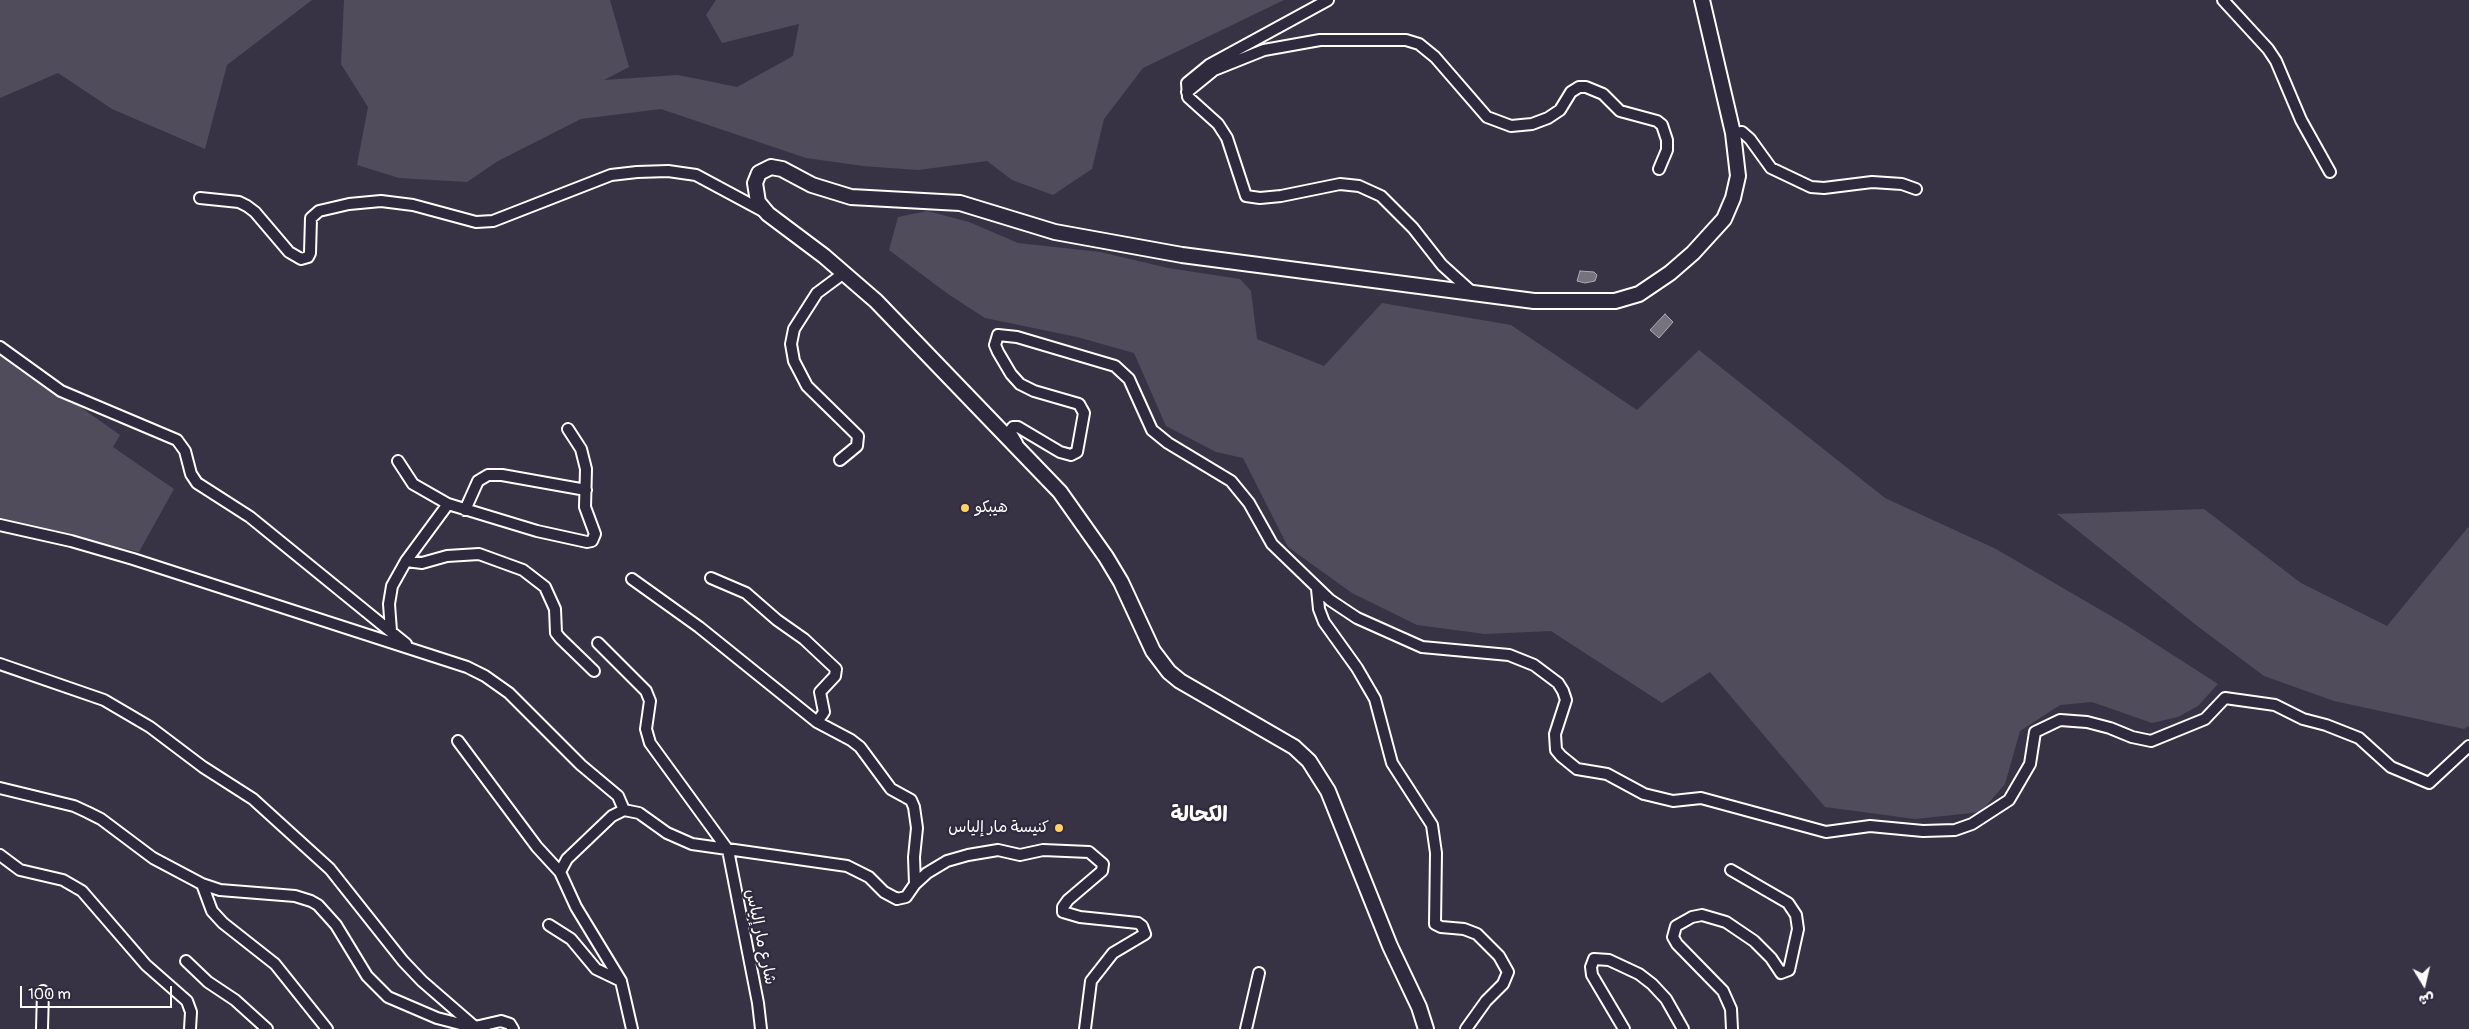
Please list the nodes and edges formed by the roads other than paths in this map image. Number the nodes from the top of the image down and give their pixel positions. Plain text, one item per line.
1 (1328, 0) edge
2 (1702, 0) edge
3 (2223, 0) edge
4 (1187, 92) junction
5 (1733, 133) junction
6 (1659, 169) dead end
7 (2330, 172) dead end
8 (1916, 189) dead end
9 (200, 198) dead end
10 (768, 214) junction
11 (844, 273) junction
12 (1473, 292) junction
13 (0, 347) edge
14 (568, 429) dead end
15 (1018, 446) junction
16 (398, 460) dead end
17 (840, 460) dead end
18 (586, 490) junction
19 (448, 504) junction
20 (465, 510) junction
21 (0, 525) edge
22 (406, 561) junction
23 (711, 578) dead end
24 (632, 579) dead end
25 (1317, 590) junction
26 (391, 631) junction
27 (598, 643) dead end
28 (408, 647) junction
29 (0, 664) edge
30 (594, 671) dead end
31 (817, 722) junction
32 (458, 742) dead end
33 (2469, 746) edge
34 (0, 788) edge
35 (624, 810) junction
36 (728, 850) junction
37 (0, 855) edge
38 (1731, 870) dead end
39 (560, 872) junction
40 (202, 884) junction
41 (915, 884) junction
42 (549, 924) dead end
43 (186, 961) dead end
44 (1259, 973) dead end
45 (621, 982) junction
46 (43, 991) dead end
47 (476, 1028) edge
48 (42, 1029) edge
49 (190, 1029) edge
50 (267, 1029) edge
51 (327, 1029) edge
52 (513, 1029) edge
53 (632, 1029) edge
54 (761, 1029) edge
55 (1085, 1029) edge
56 (1246, 1029) edge
57 (1426, 1029) edge
58 (1466, 1029) edge
59 (1624, 1029) edge
60 (1683, 1029) edge
61 (1732, 1029) edge

1 - 4 street
2 - 5 main road
3 - 7 street
4 - 6 street
4 - 12 street
5 - 8 street
5 - 12 main road
9 - 10 street
10 - 11 main road
10 - 12 main road
11 - 15 main road
11 - 17 street
13 - 26 street
14 - 18 street
15 - 25 street
15 - 57 main road
16 - 19 street
18 - 20 street
18 - 20 street
19 - 20 street
19 - 22 street
21 - 28 street
22 - 26 street
22 - 30 street
23 - 31 street
24 - 31 street
25 - 33 street
25 - 58 street
26 - 28 street
27 - 36 street
28 - 35 street
29 - 47 street
31 - 41 street
32 - 39 street
34 - 40 street
35 - 36 street
35 - 39 street
36 - 41 street
36 - 54 street, شارع مار إلياس
37 - 49 street
38 - 61 street
39 - 45 street
40 - 47 street
40 - 51 street
41 - 55 street
42 - 45 street
43 - 50 street
44 - 56 street
45 - 53 street
46 - 48 street
47 - 52 street
59 - 60 street

